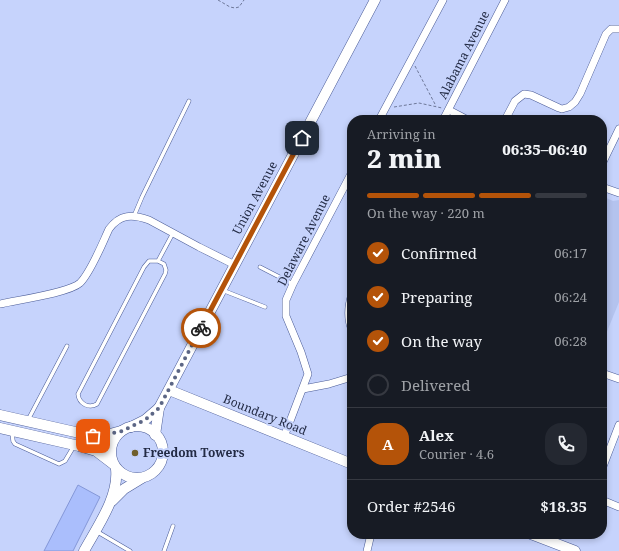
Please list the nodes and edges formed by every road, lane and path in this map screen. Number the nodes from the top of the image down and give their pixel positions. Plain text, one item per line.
1 (218, 0) edge
2 (244, 0) edge
3 (375, 0) edge
4 (443, 0) edge
5 (505, 0) edge
6 (619, 29) edge
7 (412, 59) junction
8 (189, 102) dead end
9 (436, 106) junction
10 (384, 110) junction
11 (449, 110) junction
12 (382, 115) edge
13 (446, 115) edge
14 (458, 115) edge
15 (508, 115) edge
16 (619, 129) edge
17 (607, 154) edge
18 (347, 181) edge
19 (607, 189) edge
20 (619, 194) edge
21 (134, 216) junction
22 (173, 233) junction
23 (158, 262) junction
24 (235, 264) junction
25 (260, 267) dead end
26 (293, 284) junction
27 (221, 290) junction
28 (0, 304) edge
29 (265, 307) dead end
30 (67, 346) dead end
31 (607, 374) edge
32 (347, 379) edge
33 (619, 379) edge
34 (303, 389) junction
35 (169, 390) junction
36 (159, 408) junction
37 (0, 415) edge
38 (28, 421) junction
39 (619, 425) edge
40 (0, 428) edge
41 (126, 429) junction
42 (12, 431) junction
43 (156, 434) junction
44 (284, 437) junction
45 (75, 445) junction
46 (607, 456) edge
47 (347, 462) edge
48 (115, 466) junction
49 (143, 478) junction
50 (607, 502) edge
51 (109, 504) junction
52 (619, 507) edge
53 (173, 526) dead end
54 (95, 530) junction
55 (370, 539) edge
56 (544, 539) edge
57 (87, 550) edge
58 (130, 551) edge
59 (164, 551) edge
60 (367, 551) edge
61 (575, 551) edge

1 - 2 path
3 - 24 street, Union Avenue
4 - 7 street
5 - 11 street, Alabama Avenue
6 - 15 street
7 - 9 path
7 - 10 street
8 - 21 lane
9 - 10 path
9 - 11 path
10 - 12 street
11 - 13 street, Alabama Avenue
11 - 14 street
16 - 17 street
18 - 26 street, Delaware Avenue
19 - 20 street
21 - 22 street
21 - 28 street
22 - 23 lane
22 - 24 street
23 - 23 lane
24 - 27 street, Union Avenue
25 - 26 lane
26 - 34 street, Delaware Avenue
27 - 29 lane
27 - 35 street, Union Avenue
30 - 38 lane
31 - 33 street
32 - 34 street
34 - 44 street, Delaware Avenue
35 - 36 street, Union Avenue
35 - 44 street, Boundary Road
36 - 41 street, Union Avenue
36 - 43 street, Union Avenue
37 - 38 street
38 - 41 street
39 - 46 street
40 - 42 street
41 - 43 street
41 - 48 street
42 - 45 street
42 - 45 lane
43 - 49 street
44 - 47 street, Boundary Road
45 - 48 street
48 - 49 street
48 - 51 street
49 - 51 street
50 - 52 street
51 - 54 street
53 - 59 lane
54 - 57 street
54 - 58 lane
55 - 60 street
56 - 61 street

